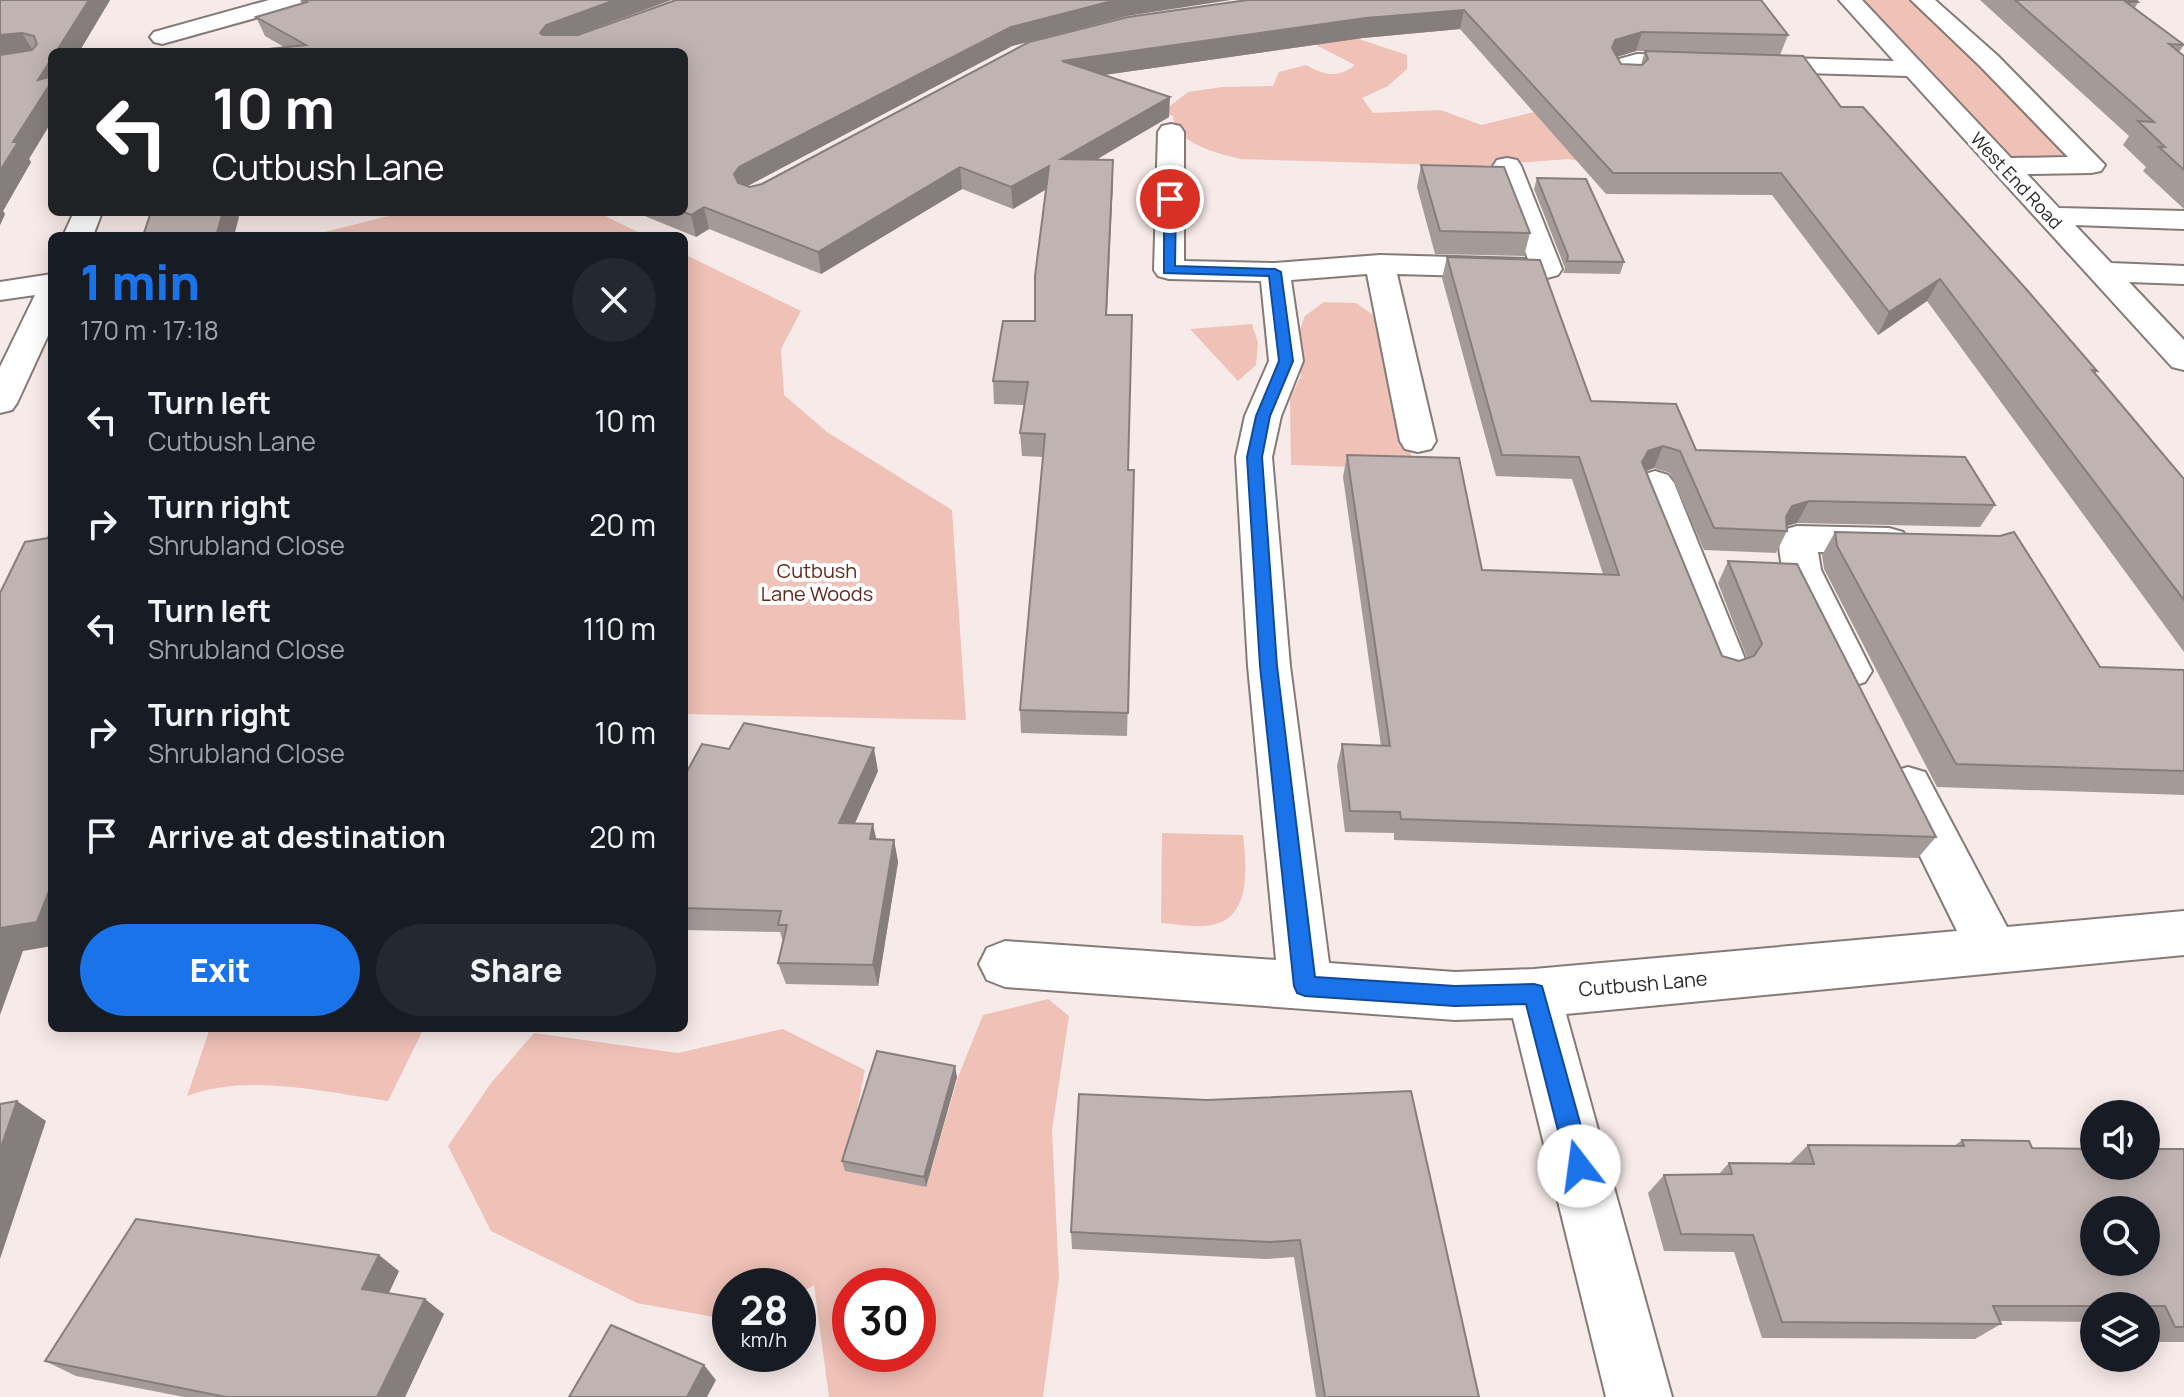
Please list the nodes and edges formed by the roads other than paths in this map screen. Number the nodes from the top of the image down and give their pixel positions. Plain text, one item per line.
1 (294, 0) edge
2 (1850, 0) edge
3 (1922, 0) edge
4 (171, 12) dead end
5 (159, 44) edge
6 (1913, 69) junction
7 (1627, 77) edge
8 (1171, 132) dead end
9 (1507, 166) edge
10 (2002, 166) junction
11 (2048, 216) junction
12 (2184, 220) edge
13 (1380, 264) junction
14 (1275, 272) junction
15 (2101, 272) junction
16 (2184, 275) edge
17 (48, 284) edge
18 (0, 291) edge
19 (48, 301) edge
20 (2184, 360) edge
21 (0, 403) edge
22 (1418, 441) dead end
23 (1655, 483) dead end
24 (1922, 542) edge
25 (1688, 566) junction
26 (1763, 569) junction
27 (1726, 664) edge
28 (1870, 710) edge
29 (1892, 752) edge
30 (2184, 933) edge
31 (1993, 951) junction
32 (1005, 964) dead end
33 (1305, 986) junction
34 (1534, 993) junction
35 (1639, 1397) edge

1 - 5 street
2 - 6 street, West End Road
3 - 10 street
4 - 5 street
6 - 7 street
6 - 10 street, West End Road
8 - 14 street
9 - 13 street
10 - 11 street, West End Road
11 - 12 street
11 - 15 street, West End Road
13 - 14 street
13 - 22 street
14 - 33 street
15 - 16 street
15 - 20 street, West End Road
17 - 18 street
19 - 21 street
23 - 25 street
24 - 26 street
25 - 26 street
25 - 27 street
26 - 28 street
29 - 31 street
30 - 31 street, Cutbush Lane
31 - 34 street, Cutbush Lane
32 - 33 street, Cutbush Lane
33 - 34 street, Cutbush Lane
34 - 35 street

